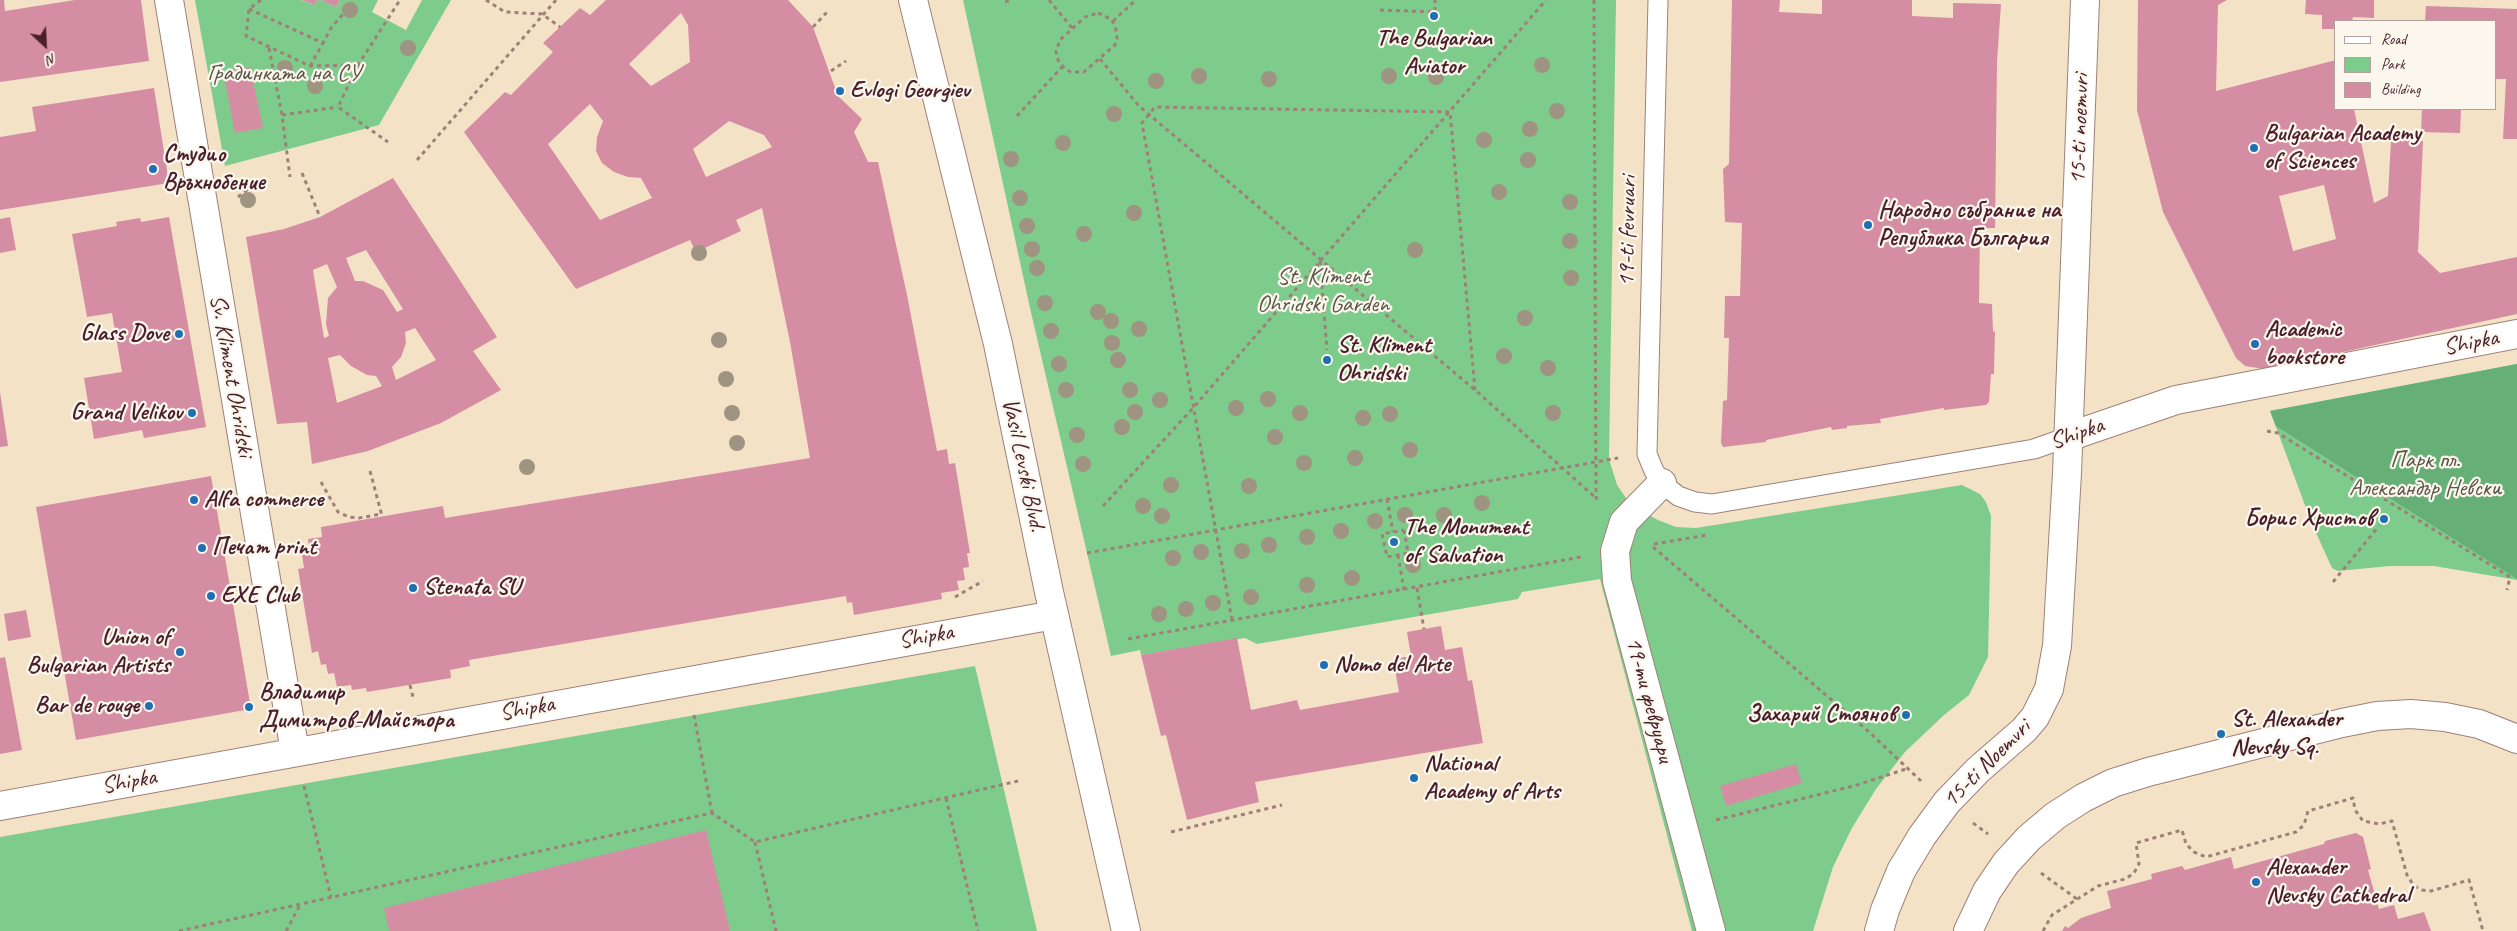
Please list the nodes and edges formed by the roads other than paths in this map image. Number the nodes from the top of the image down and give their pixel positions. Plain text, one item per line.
1 (169, 0) edge
2 (913, 0) edge
3 (1658, 0) edge
4 (2085, 0) edge
5 (2517, 334) edge
6 (2068, 437) junction
7 (1653, 466) junction
8 (1054, 615) junction
9 (2517, 739) edge
10 (295, 752) junction
11 (0, 806) edge
12 (1126, 931) edge
13 (1712, 931) edge
14 (1879, 931) edge
15 (1968, 931) edge

1 - 10 street, Sv. Kliment Ohridski
2 - 8 street, Vasil Levski Blvd.
3 - 7 lane, 19-ti fevruari
4 - 6 street, 15-ti noemvri
5 - 6 street, Shipka
6 - 7 lane, Shipka
6 - 14 street, 15-ti Noemvri
7 - 13 street, 19-ти февруари
8 - 10 street, Shipka
8 - 12 street, Vasil Levski Blvd.
9 - 15 street
10 - 11 street, Shipka

